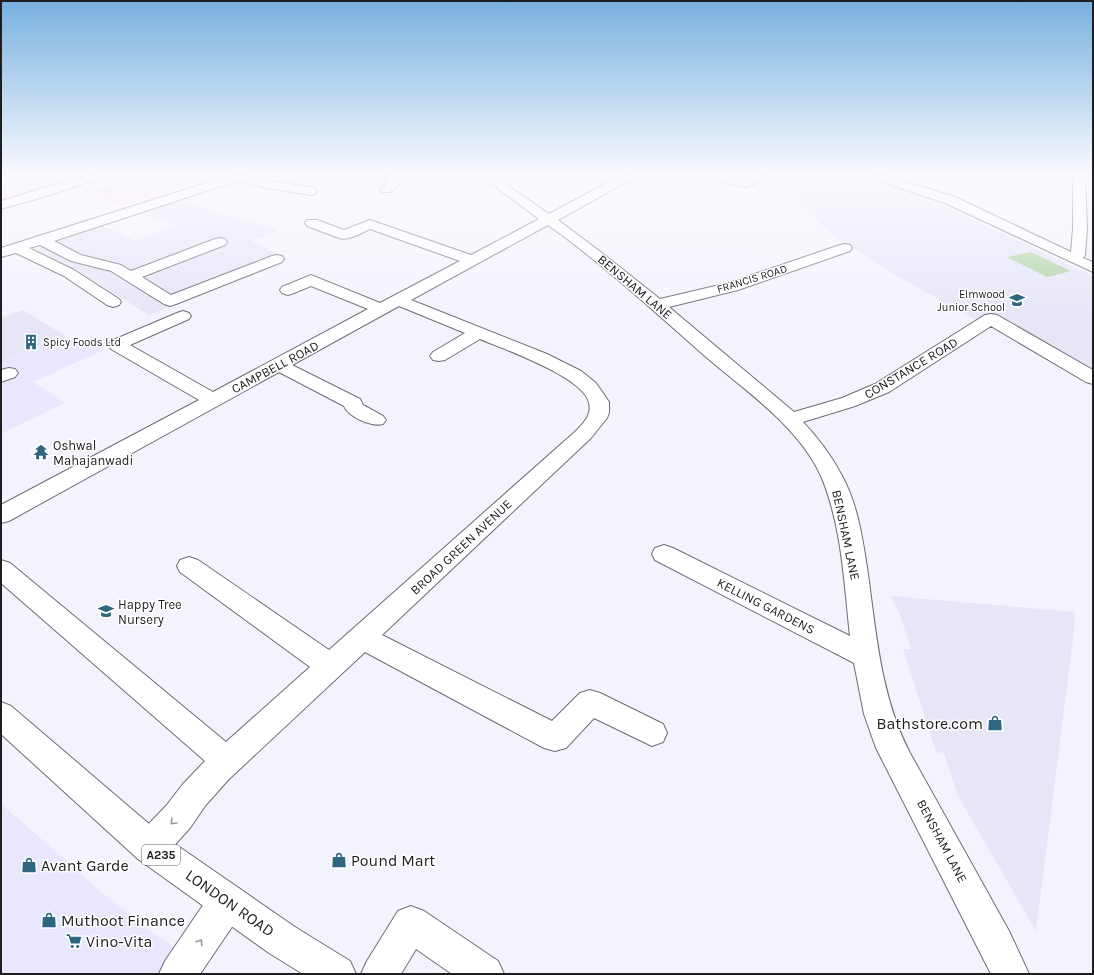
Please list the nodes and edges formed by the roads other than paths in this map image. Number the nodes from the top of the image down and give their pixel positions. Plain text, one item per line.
1 (99, 222) edge
2 (544, 222) edge
3 (552, 222) edge
4 (995, 222) edge
5 (1080, 222) edge
6 (312, 223) dead end
7 (42, 240) junction
8 (220, 242) dead end
9 (17, 248) junction
10 (845, 248) dead end
11 (1, 253) edge
12 (277, 259) dead end
13 (1074, 259) junction
14 (472, 260) junction
15 (1093, 268) edge
16 (129, 276) junction
17 (288, 290) dead end
18 (113, 302) dead end
19 (389, 305) junction
20 (657, 305) junction
21 (183, 316) dead end
22 (478, 333) junction
23 (439, 356) dead end
24 (278, 365) junction
25 (1093, 378) edge
26 (214, 400) junction
27 (376, 420) dead end
28 (790, 420) junction
29 (1, 515) edge
30 (664, 554) dead end
31 (189, 566) dead end
32 (1, 569) edge
33 (363, 638) junction
34 (867, 657) junction
35 (331, 666) junction
36 (1, 716) edge
37 (652, 732) dead end
38 (227, 761) junction
39 (150, 847) junction
40 (227, 902) junction
41 (178, 974) edge
42 (337, 974) edge
43 (380, 974) edge
44 (486, 974) edge
45 (1010, 974) edge

1 - 7 street
2 - 14 street, CAMPBELL ROAD
3 - 20 street, BENSHAM LANE
4 - 13 street
5 - 13 street
6 - 14 street
7 - 9 street
7 - 16 street
8 - 16 street
9 - 11 street
9 - 18 street
10 - 20 street, FRANCIS ROAD
12 - 16 street
13 - 15 street
14 - 19 street, CAMPBELL ROAD
17 - 19 street, BROAD GREEN AVENUE
19 - 22 street, BROAD GREEN AVENUE
19 - 24 street, CAMPBELL ROAD
20 - 28 street, BENSHAM LANE
21 - 26 street
22 - 23 street
22 - 33 street, BROAD GREEN AVENUE
24 - 26 street, CAMPBELL ROAD
24 - 27 street
25 - 28 street, CONSTANCE ROAD
26 - 29 street, CAMPBELL ROAD
28 - 34 street, BENSHAM LANE
30 - 34 street, KELLING GARDENS
31 - 35 street
32 - 38 street
33 - 35 street, BROAD GREEN AVENUE
33 - 37 street
34 - 45 street, BENSHAM LANE
35 - 38 street, BROAD GREEN AVENUE
36 - 39 street, LONDON ROAD / A235
38 -> 39 street, BROAD GREEN AVENUE
39 - 40 street, LONDON ROAD / A235
41 -> 40 street
40 - 42 street, LONDON ROAD / A235
43 - 44 street

